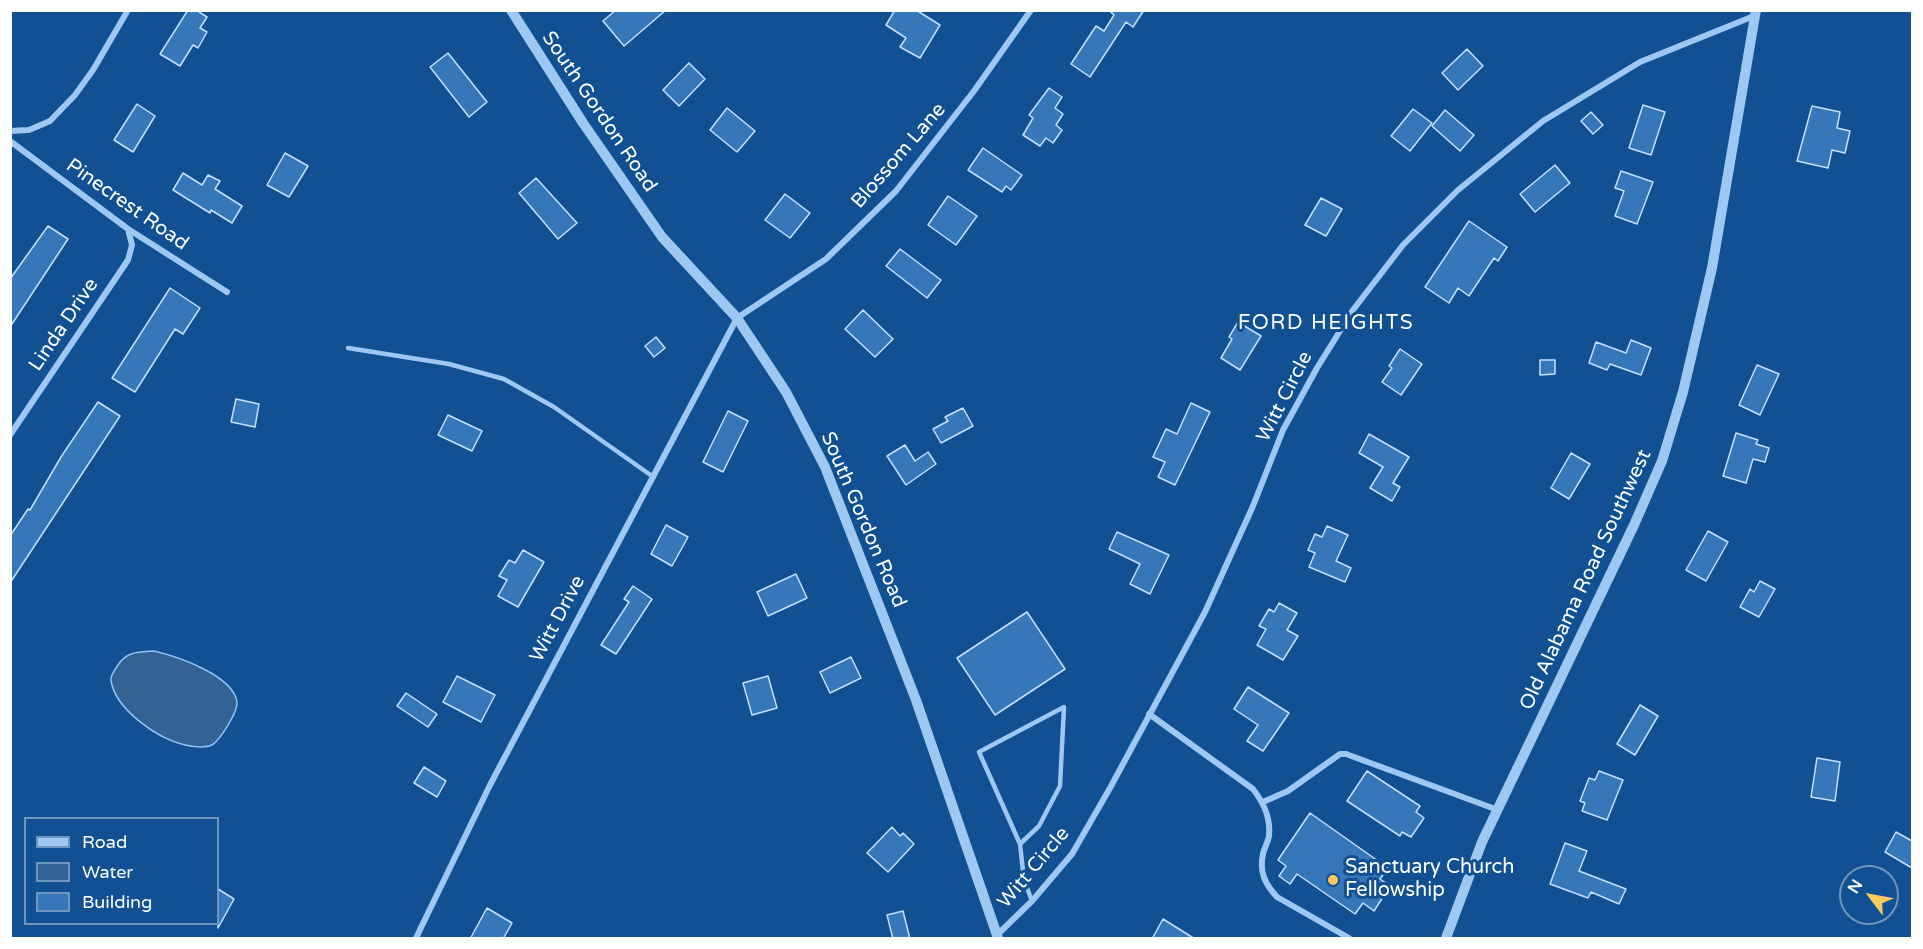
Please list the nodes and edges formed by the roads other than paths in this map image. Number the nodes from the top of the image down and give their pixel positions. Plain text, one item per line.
1 (128, 10) edge
2 (511, 10) edge
3 (1031, 10) edge
4 (1755, 13) edge
5 (10, 131) edge
6 (10, 141) edge
7 (128, 229) junction
8 (227, 292) dead end
9 (736, 318) junction
10 (348, 348) dead end
11 (10, 435) edge
12 (652, 476) junction
13 (1149, 714) junction
14 (1263, 802) junction
15 (1497, 810) junction
16 (1020, 844) junction
17 (1032, 901) junction
18 (998, 937) edge
19 (416, 939) edge
20 (1349, 939) edge
21 (1446, 939) edge

1 - 5 street
2 - 9 street, South Gordon Road
3 - 9 street, Blossom Lane
4 - 13 street, Witt Circle
4 - 15 street, Old Alabama Road Southwest
6 - 7 street, Pinecrest Road
7 - 8 street, Pinecrest Road
7 - 11 street, Linda Drive
9 - 12 street, Witt Drive
9 - 18 street, South Gordon Road
10 - 12 lane
12 - 19 street, Witt Drive
13 - 14 street
13 - 17 street, Witt Circle
14 - 15 street
14 - 20 street
15 - 21 street, Old Alabama Road Southwest
16 - 16 lane
16 - 17 lane
17 - 18 street, Witt Circle

